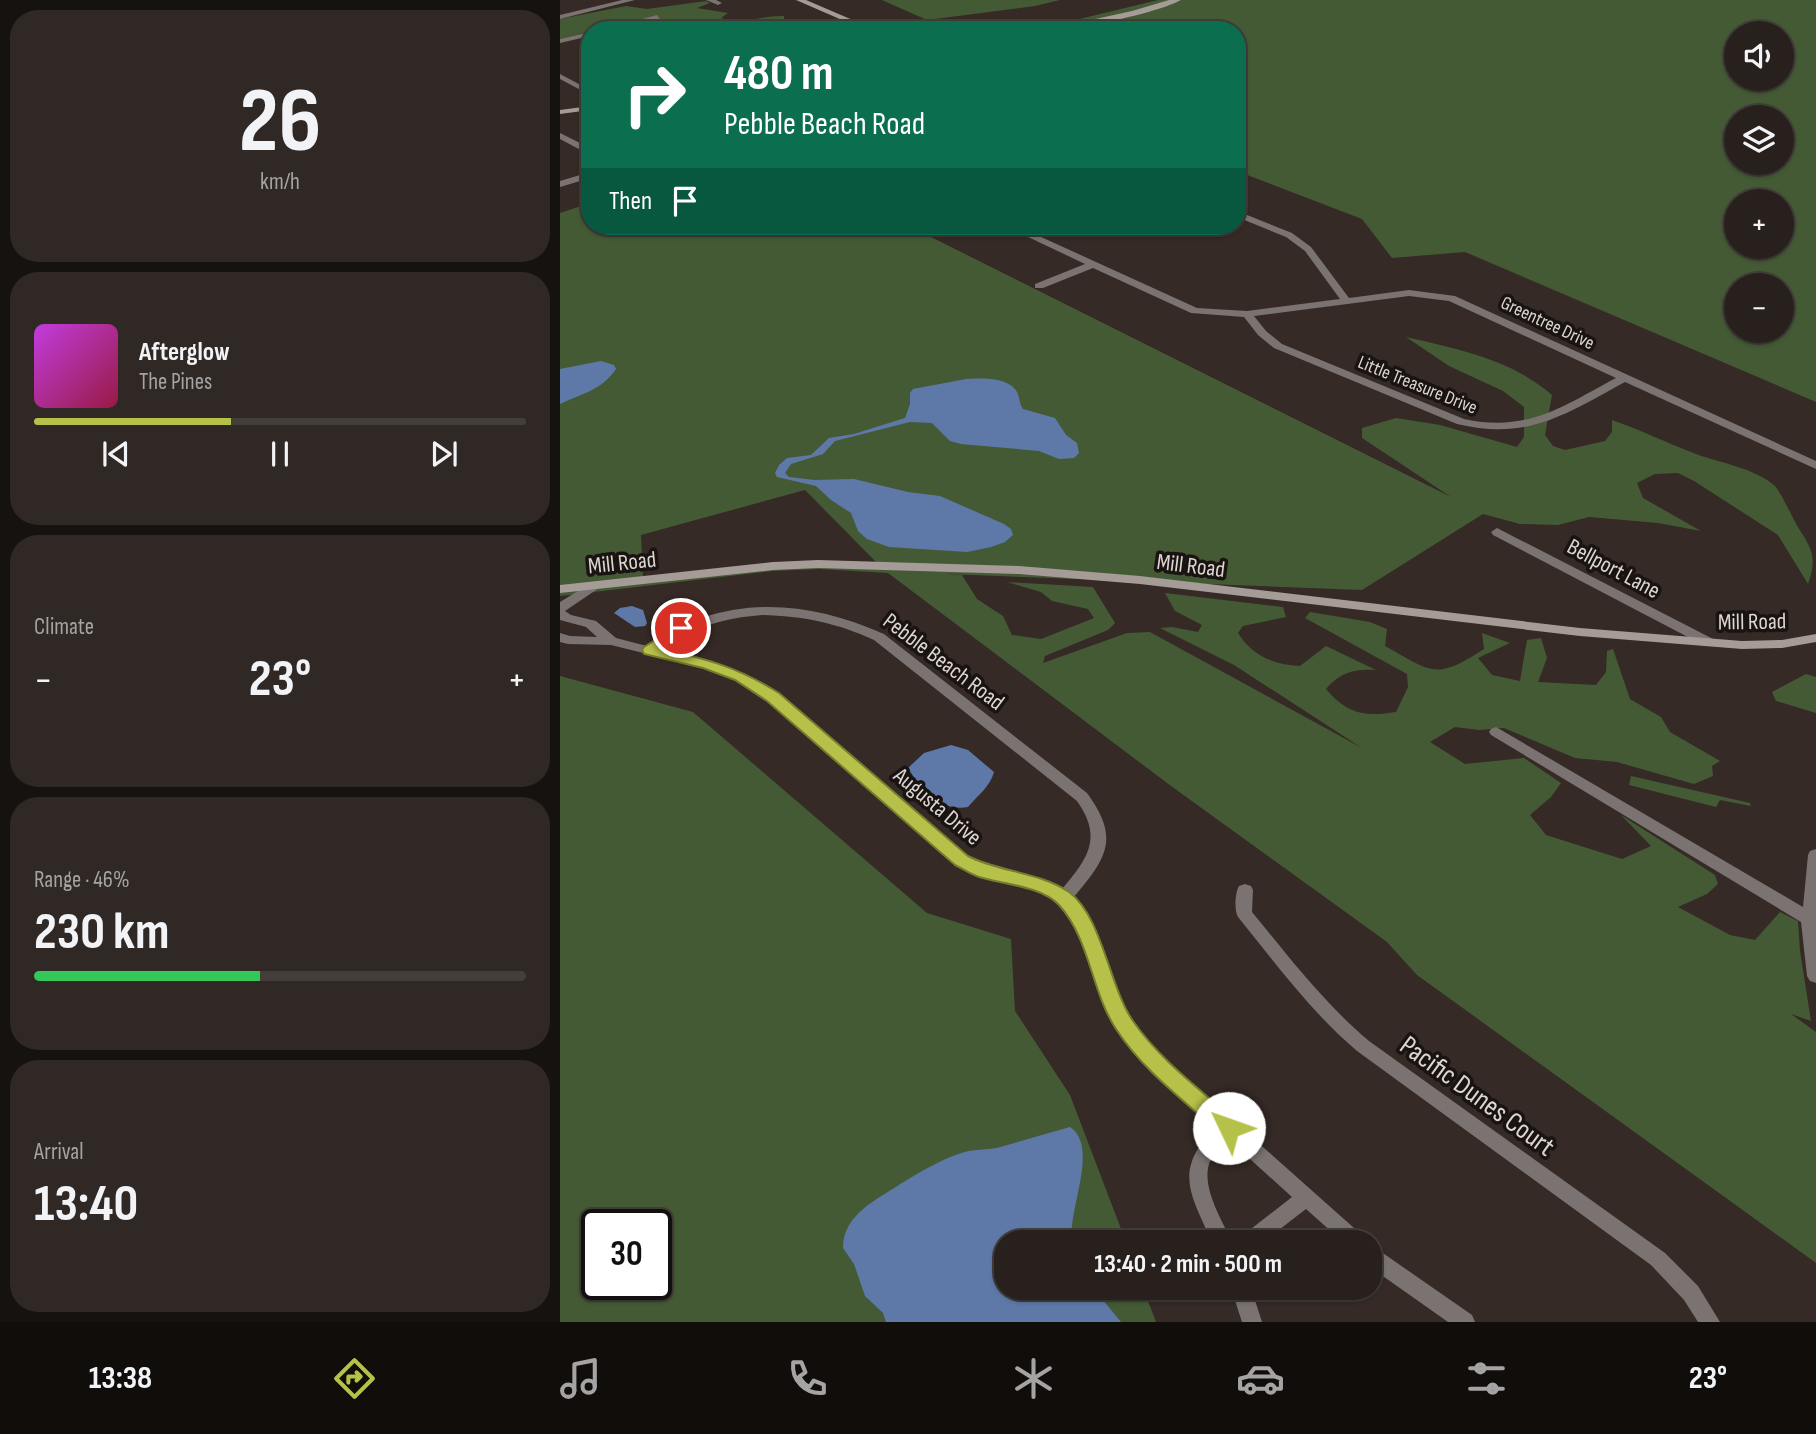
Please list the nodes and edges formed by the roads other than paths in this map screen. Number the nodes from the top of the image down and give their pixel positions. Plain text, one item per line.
1 (800, 0) edge
2 (1177, 0) edge
3 (627, 2) edge
4 (646, 12) dead end
5 (560, 16) edge
6 (650, 21) edge
7 (850, 21) edge
8 (1093, 21) edge
9 (581, 36) edge
10 (560, 41) edge
11 (560, 76) edge
12 (581, 88) edge
13 (581, 109) edge
14 (560, 112) edge
15 (560, 136) edge
16 (581, 147) edge
17 (581, 178) edge
18 (560, 184) edge
19 (1246, 218) edge
20 (1030, 235) edge
21 (1093, 264) junction
22 (1039, 286) dead end
23 (1345, 299) junction
24 (1247, 314) junction
25 (1626, 377) junction
26 (1816, 465) edge
27 (1497, 532) dead end
28 (591, 587) junction
29 (560, 589) edge
30 (560, 610) edge
31 (560, 637) edge
32 (1815, 639) edge
33 (611, 641) junction
34 (1710, 643) junction
35 (650, 650) junction
36 (1496, 732) dead end
37 (1816, 855) edge
38 (1245, 890) dead end
39 (1064, 898) junction
40 (1811, 920) junction
41 (1816, 976) edge
42 (1229, 1128) junction
43 (1306, 1197) junction
44 (1217, 1230) edge
45 (1264, 1230) edge
46 (1343, 1230) edge
47 (1382, 1263) edge
48 (1245, 1300) edge
49 (1252, 1322) edge
50 (1465, 1322) edge
51 (1710, 1322) edge

1 - 7 main road
2 - 8 main road
3 - 5 street
4 - 6 street
9 - 10 street
11 - 12 street
13 - 14 main road
15 - 16 street
17 - 18 street
19 - 23 street
20 - 21 street, Greentree Drive
21 - 22 street
21 - 24 street, Greentree Drive
23 - 24 street, Greentree Drive
23 - 25 street, Greentree Drive
24 - 25 street, Little Treasure Drive
25 - 26 street, Greentree Drive
27 - 34 street, Bellport Lane
28 - 29 main road, Mill Road
28 - 30 street, Augusta Drive
28 - 34 main road, Mill Road
30 - 33 street, Augusta Drive
31 - 33 street, Augusta Drive
32 - 34 main road, Mill Road
33 - 35 street, Augusta Drive
35 - 39 street, Augusta Drive
35 - 39 street, Pebble Beach Road
36 - 40 street
37 - 40 street
38 - 51 street, Pacific Dunes Court
39 - 42 street
40 - 41 street
42 - 43 street
42 - 44 street
43 - 45 street
43 - 46 street
47 - 50 street
48 - 49 street

